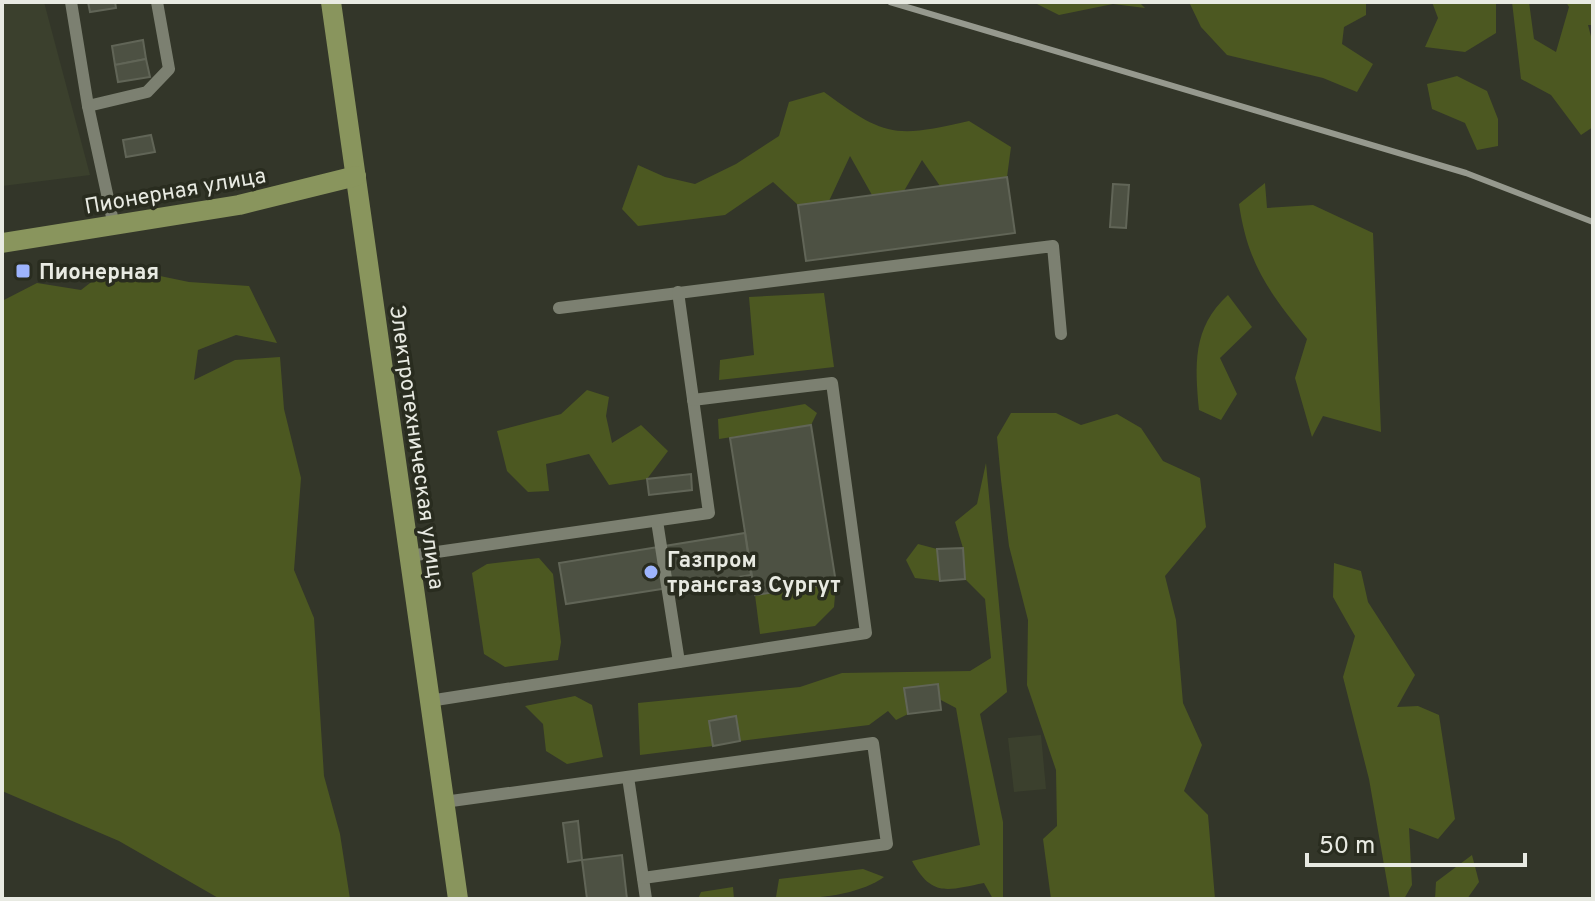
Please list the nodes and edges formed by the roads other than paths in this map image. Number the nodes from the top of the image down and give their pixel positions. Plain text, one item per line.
1 (71, 2) edge
2 (157, 2) edge
3 (331, 2) edge
4 (88, 106) junction
5 (356, 176) junction
6 (114, 226) junction
7 (2, 243) edge
8 (678, 292) junction
9 (559, 308) dead end
10 (1061, 334) dead end
11 (693, 400) junction
12 (657, 521) junction
13 (409, 556) junction
14 (679, 662) junction
15 (429, 701) junction
16 (628, 777) junction
17 (444, 802) junction
18 (643, 878) junction
19 (458, 899) edge
20 (646, 899) edge

1 - 4 lane
2 - 4 lane
3 - 5 main road, Электротехническая улица
4 - 6 lane
5 - 6 main road, Пионерная улица
5 - 13 main road, Электротехническая улица
6 - 7 main road, Пионерная улица
8 - 9 lane
8 - 10 lane
8 - 11 lane
11 - 12 lane
11 - 14 lane
12 - 13 lane
12 - 14 lane
13 - 15 main road, Электротехническая улица
14 - 15 lane
15 - 17 main road, Электротехническая улица
16 - 17 lane
16 - 18 lane
16 - 18 lane
17 - 19 main road, Электротехническая улица
18 - 20 lane

